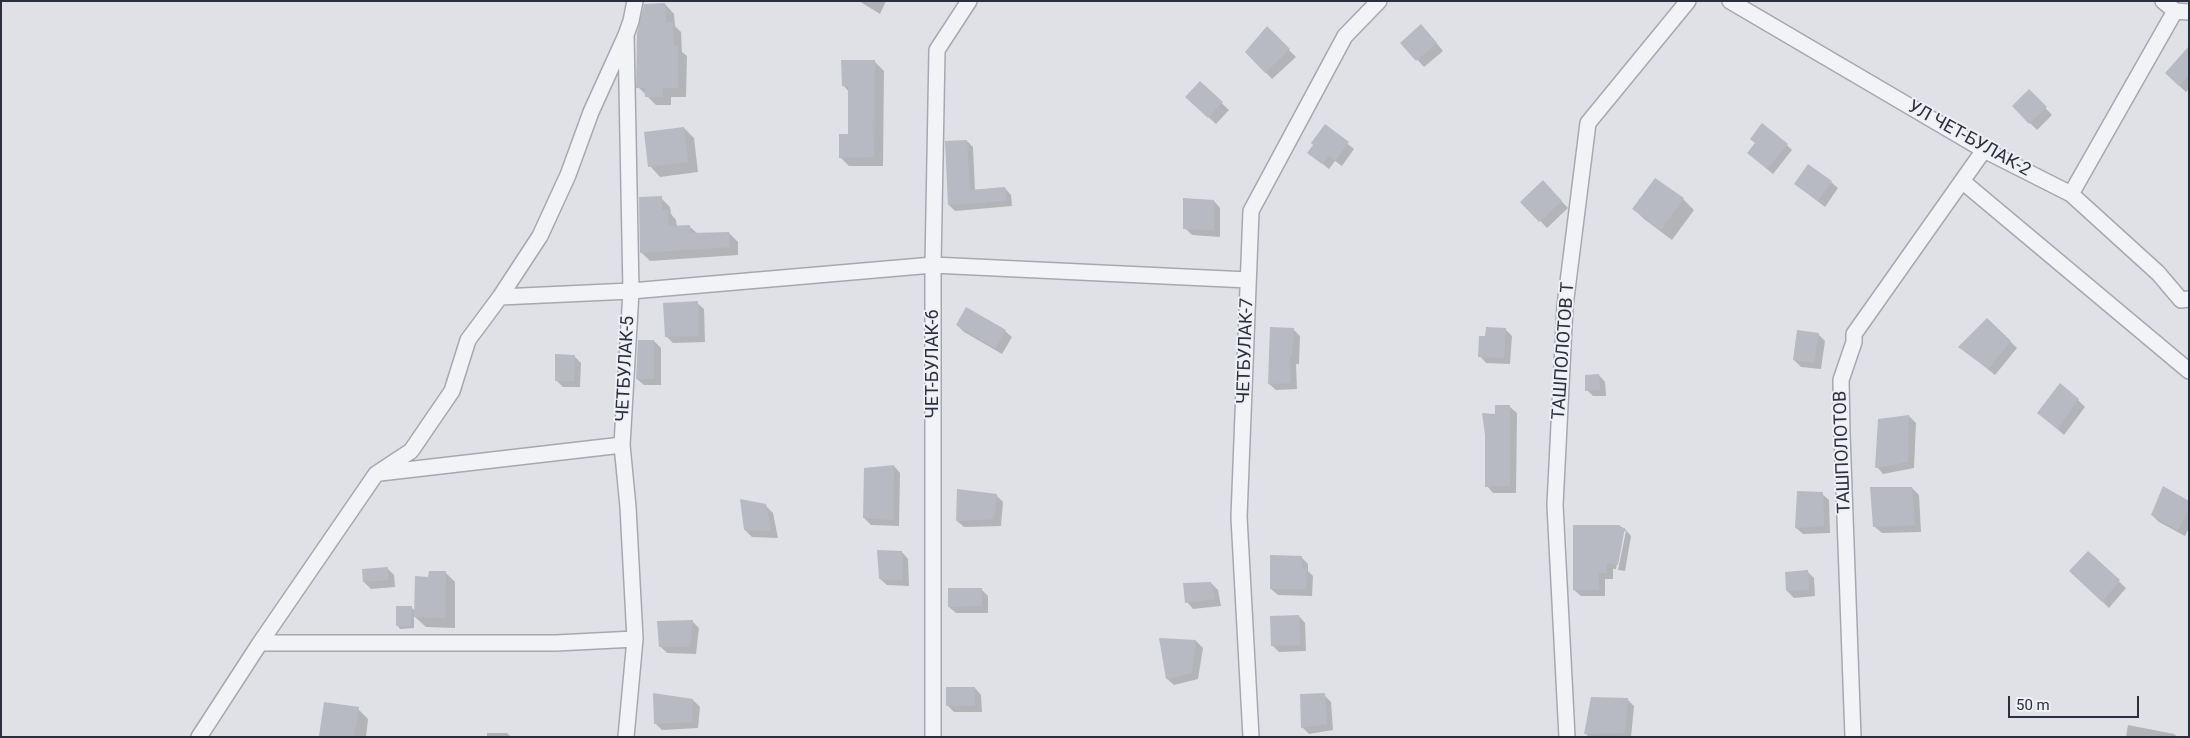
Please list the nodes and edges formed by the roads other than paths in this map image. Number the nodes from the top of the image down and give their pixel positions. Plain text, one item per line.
1 (635, 1) edge
2 (969, 1) edge
3 (1379, 1) edge
4 (1688, 1) edge
5 (1730, 1) edge
6 (2176, 8) edge
7 (626, 34) junction
8 (1984, 150) junction
9 (1962, 181) junction
10 (2070, 194) junction
11 (933, 265) junction
12 (1248, 280) junction
13 (631, 291) junction
14 (500, 297) junction
15 (2189, 299) edge
16 (2189, 371) edge
17 (622, 445) junction
18 (376, 474) junction
19 (635, 639) junction
20 (260, 643) junction
21 (199, 737) edge
22 (626, 737) edge
23 (933, 737) edge
24 (1251, 737) edge
25 (1567, 737) edge
26 (1853, 737) edge

1 - 7 street, ЧЕТБУЛАК-5
2 - 11 street, ЧЕТ-БУЛАК-6
3 - 12 street, ЧЕТБУЛАК-7
4 - 25 street, ТАШПОЛОТОВ Т
5 - 8 street, УЛ ЧЕТ-БУЛАК-2
6 - 10 street
7 - 13 street, ЧЕТБУЛАК-5
7 - 14 street
8 - 9 street, ТАШПОЛОТОВ
8 - 10 street, УЛ ЧЕТ-БУЛАК-2
9 - 16 street
9 - 26 street, ТАШПОЛОТОВ
10 - 15 street, УЛ ЧЕТ-БУЛАК-2
11 - 12 street
11 - 13 street
11 - 23 street, ЧЕТ-БУЛАК-6
12 - 24 street, ЧЕТБУЛАК-7
13 - 14 street
13 - 17 street, ЧЕТБУЛАК-5
14 - 18 street
17 - 18 street
17 - 19 street, ЧЕТБУЛАК-5
18 - 20 street
19 - 20 street
19 - 22 street, ЧЕТБУЛАК-5
20 - 21 street

